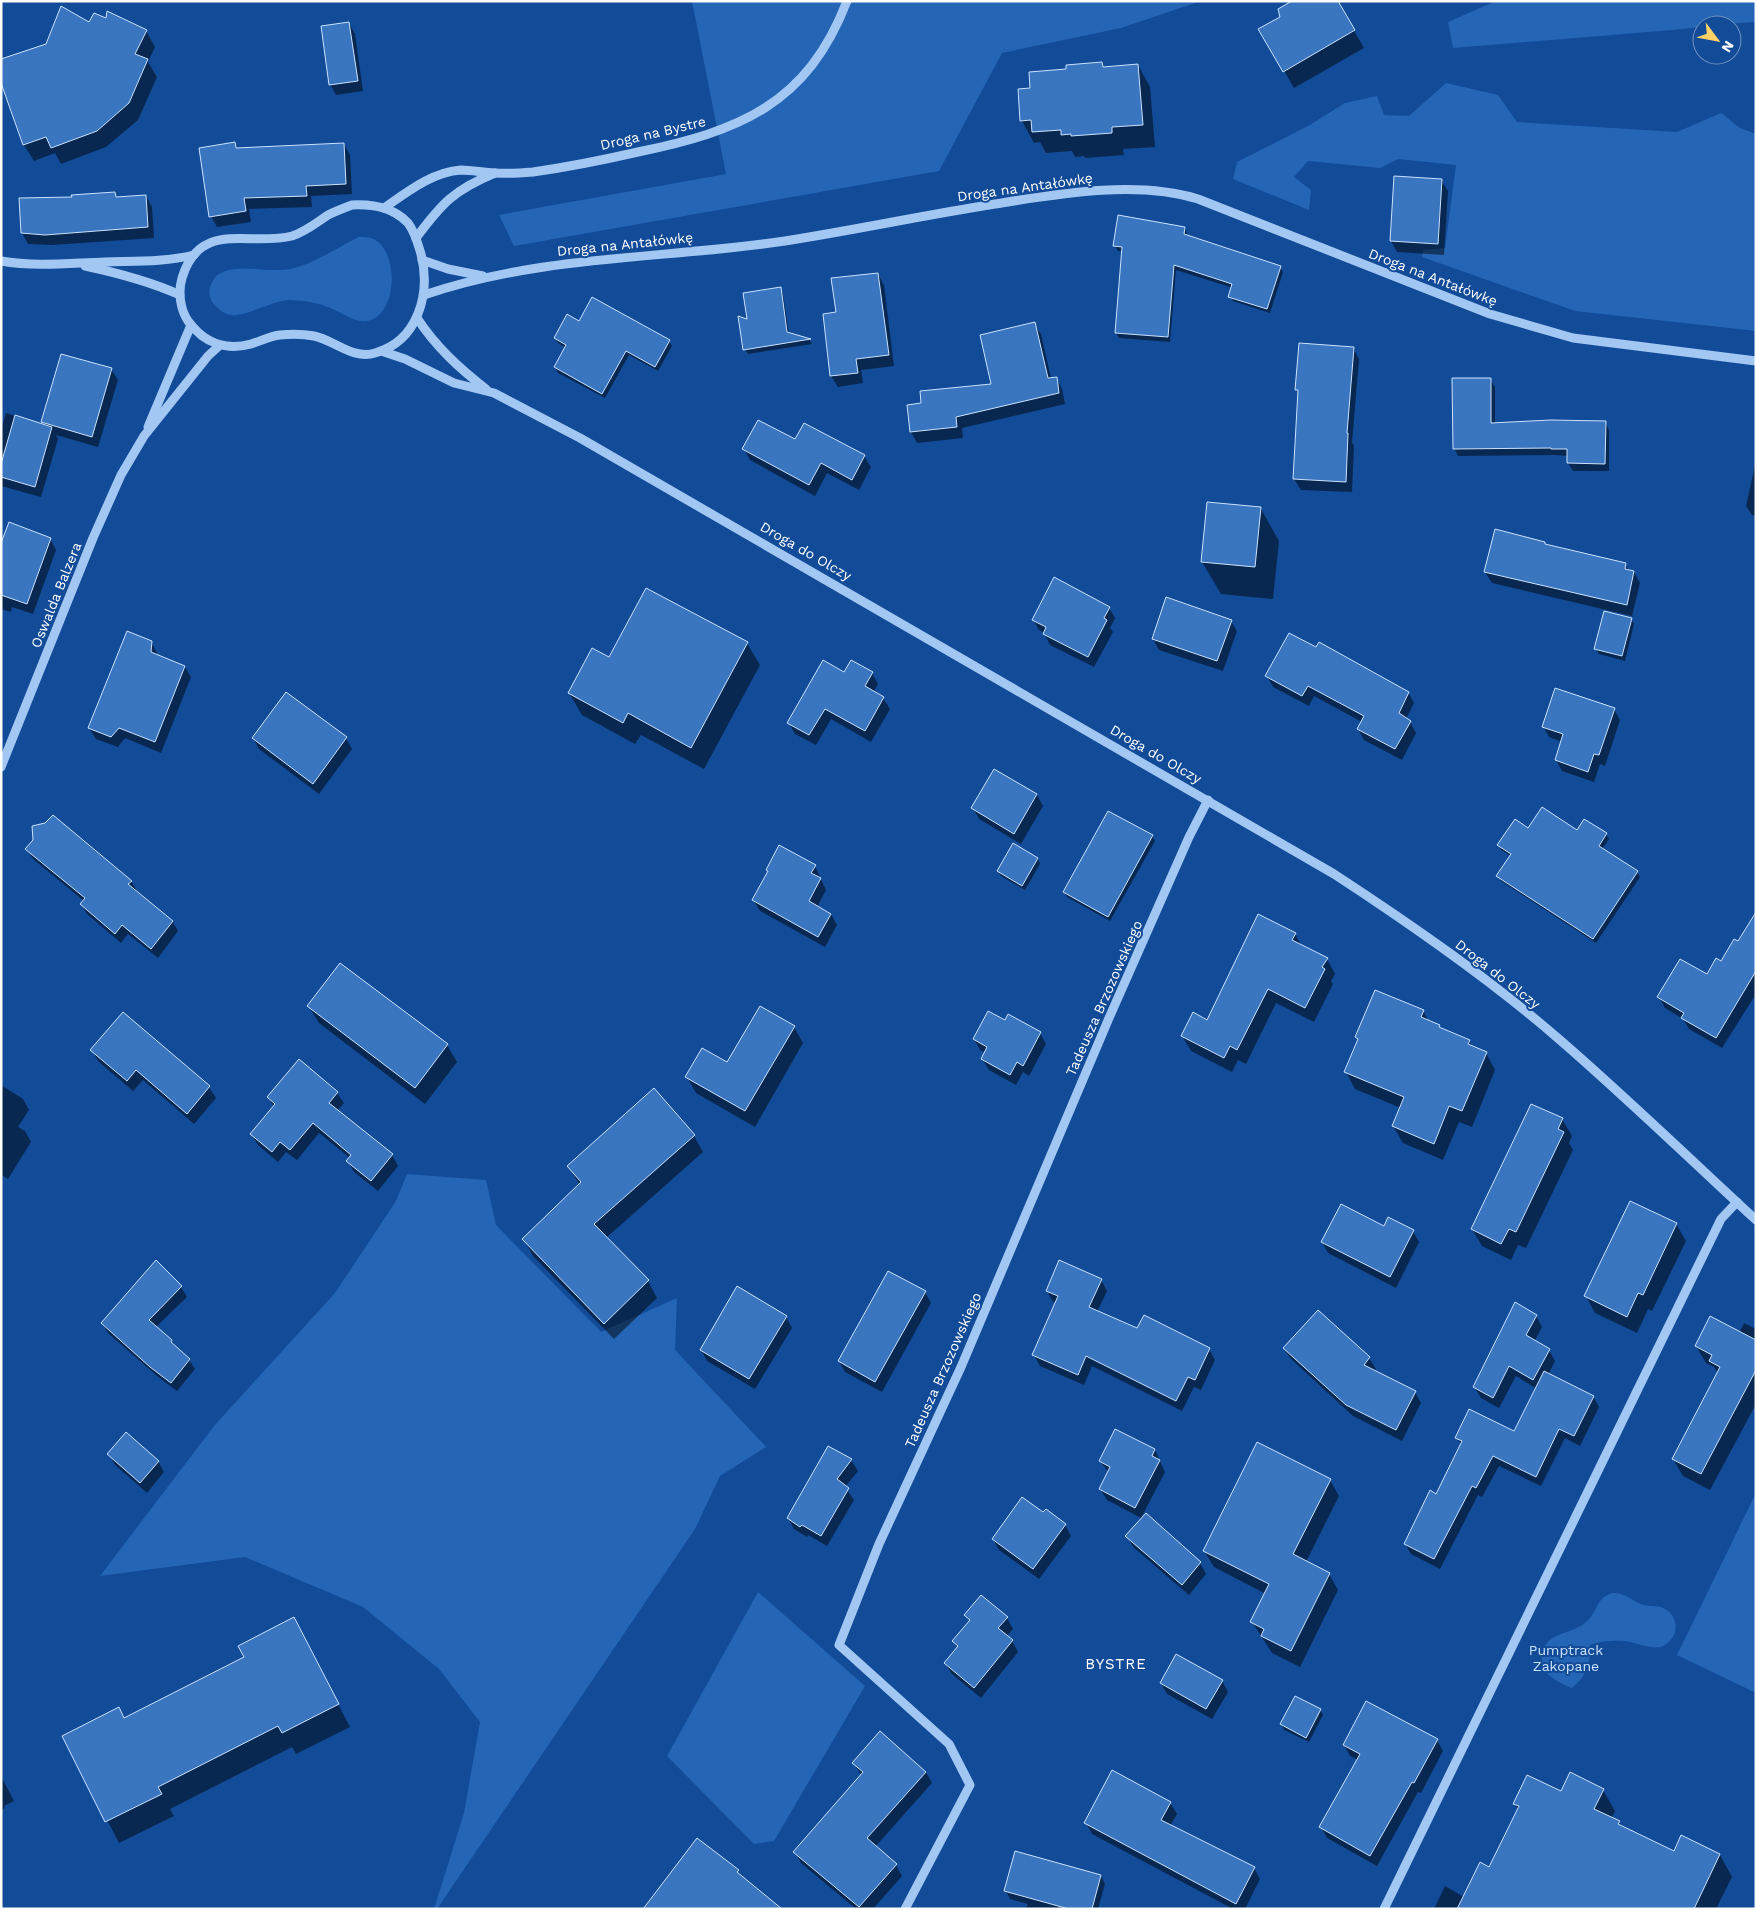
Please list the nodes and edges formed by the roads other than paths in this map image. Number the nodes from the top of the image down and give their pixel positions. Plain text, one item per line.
1 (846, 1) edge
2 (496, 173) junction
3 (384, 208) junction
4 (416, 238) junction
5 (194, 255) junction
6 (422, 260) junction
7 (1, 261) edge
8 (75, 264) junction
9 (486, 277) junction
10 (180, 295) junction
11 (424, 295) junction
12 (417, 318) junction
13 (191, 325) junction
14 (220, 345) junction
15 (381, 351) junction
16 (1756, 361) edge
17 (488, 391) junction
18 (144, 436) junction
19 (1, 767) edge
20 (1208, 800) junction
21 (1737, 1202) junction
22 (1756, 1220) edge
23 (905, 1909) edge
24 (1384, 1909) edge

1 - 2 street, Droga na Bystre
2 - 3 street, Droga na Bystre
2 - 4 street, Droga na Bystre
3 - 4 street
3 - 5 street
4 - 6 street
5 - 8 street
5 - 10 street
6 - 9 street, Droga na Antałówkę
6 - 11 street
7 - 8 street
8 - 10 street
9 - 11 street, Droga na Antałówkę
9 - 16 street, Droga na Antałówkę
10 - 13 street
11 - 12 street
12 - 15 street
12 - 17 street, Droga do Olczy
13 - 14 street
13 - 18 street, Oswalda Balzera
14 - 15 street
14 - 18 street, Oswalda Balzera
15 - 17 street, Droga do Olczy
17 - 20 street, Droga do Olczy
18 - 19 street, Oswalda Balzera
20 - 21 street, Droga do Olczy
20 - 23 street, Tadeusza Brzozowskiego
21 - 22 street, Droga do Olczy
21 - 24 street

